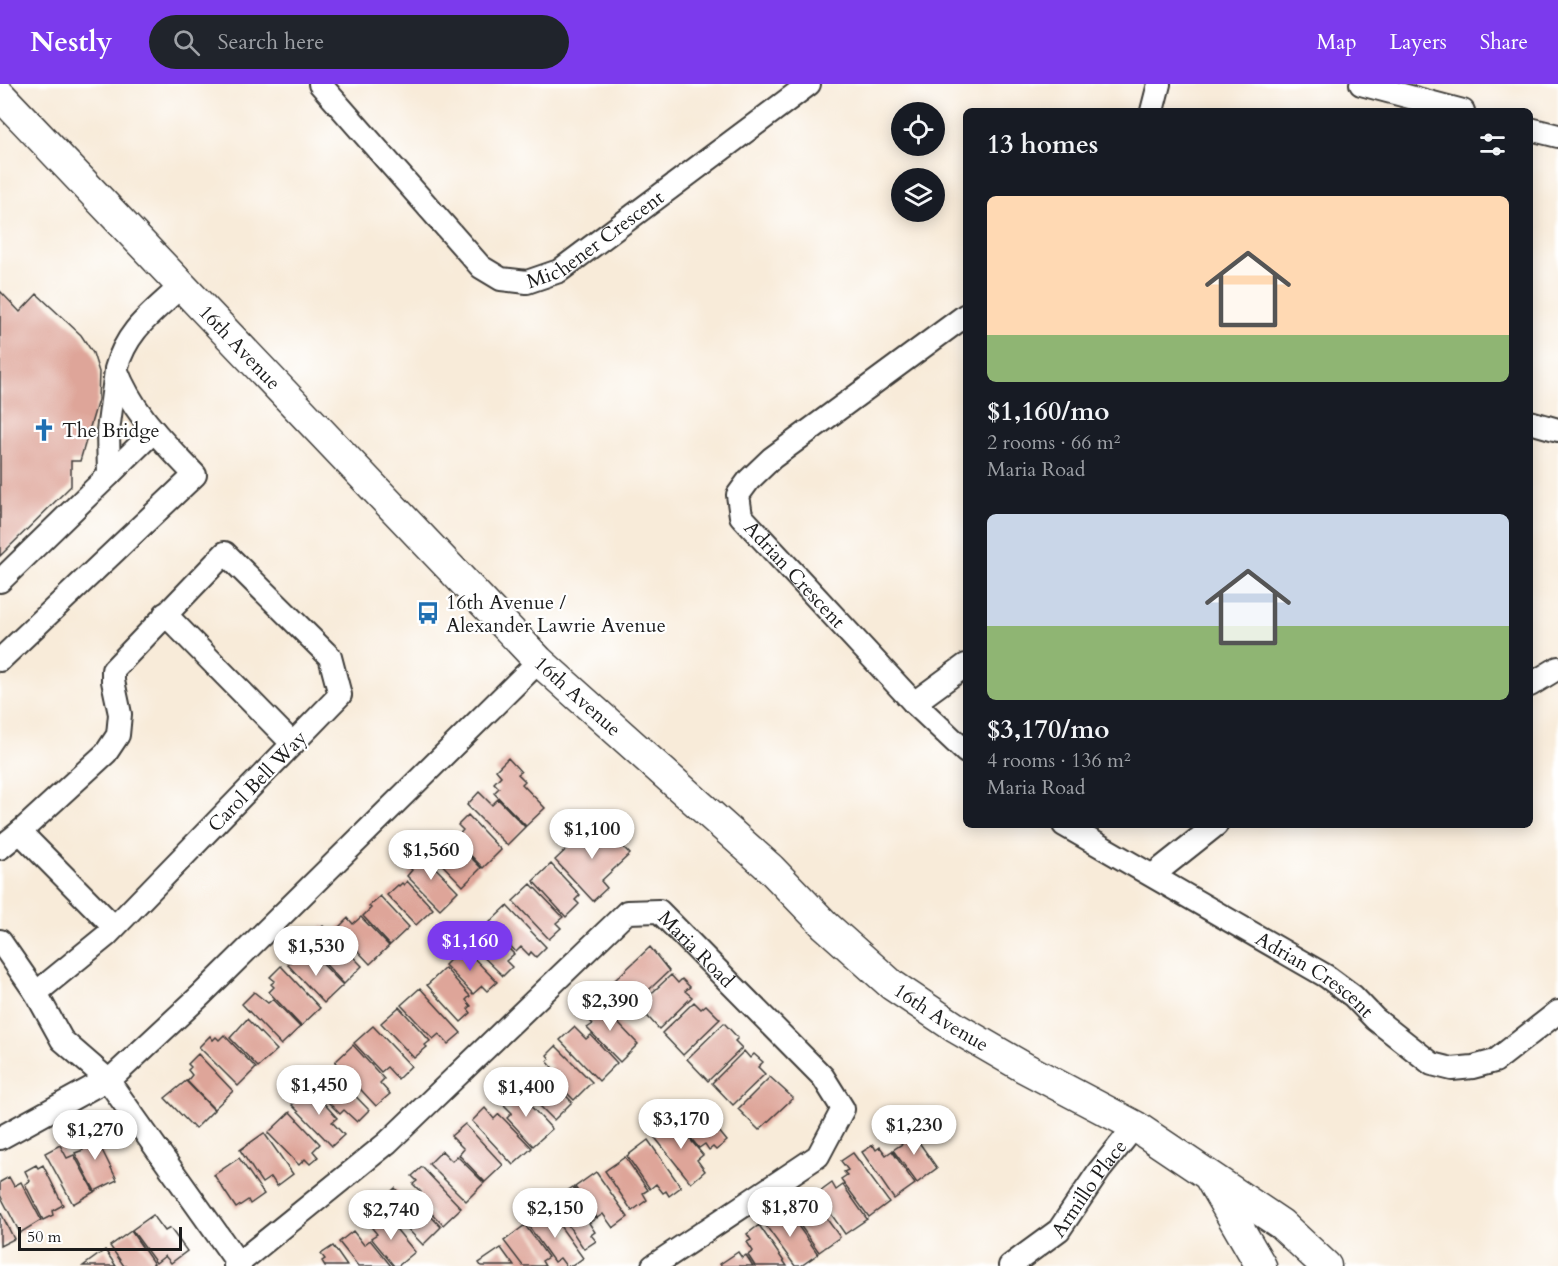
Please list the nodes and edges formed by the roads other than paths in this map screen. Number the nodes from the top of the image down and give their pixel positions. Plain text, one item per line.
1 (320, 84) edge
2 (809, 84) edge
3 (1159, 84) edge
4 (1361, 84) edge
5 (0, 95) edge
6 (1153, 108) edge
7 (1452, 108) edge
8 (1533, 130) edge
9 (1558, 136) edge
10 (182, 285) junction
11 (963, 317) edge
12 (116, 369) junction
13 (1533, 423) edge
14 (1558, 430) edge
15 (153, 431) junction
16 (108, 475) junction
17 (0, 581) edge
18 (165, 614) junction
19 (0, 660) edge
20 (539, 661) junction
21 (963, 667) edge
22 (1558, 668) edge
23 (1533, 683) edge
24 (914, 704) junction
25 (293, 744) junction
26 (963, 750) edge
27 (1069, 828) edge
28 (1212, 828) edge
29 (20, 832) junction
30 (0, 848) edge
31 (1153, 875) junction
32 (114, 927) junction
33 (0, 941) edge
34 (36, 993) junction
35 (1558, 1012) edge
36 (107, 1079) junction
37 (1135, 1126) junction
38 (0, 1138) edge
39 (1208, 1175) junction
40 (238, 1265) edge
41 (653, 1266) edge
42 (1010, 1266) edge
43 (1261, 1266) edge
44 (1326, 1266) edge

1 - 2 street, Michener Crescent
3 - 6 street
4 - 7 street
5 - 10 main road, 16th Avenue
8 - 9 street
10 - 12 street
10 - 20 main road, 16th Avenue
11 - 24 street, Adrian Crescent
12 - 15 street
12 - 16 street
13 - 14 street
15 - 16 street
15 - 19 street
16 - 17 street
18 - 25 street
18 - 25 street, Carol Bell Way
18 - 29 street
20 - 36 street
20 - 37 main road, 16th Avenue
21 - 24 street
22 - 23 street
24 - 26 street, Adrian Crescent
25 - 32 street, Carol Bell Way
27 - 31 street, Adrian Crescent
28 - 31 street
29 - 30 street
29 - 32 street
31 - 35 street, Adrian Crescent
32 - 34 street, Carol Bell Way
33 - 34 street
34 - 36 street
36 - 38 street
36 - 40 street
37 - 39 main road, 16th Avenue
37 - 42 street, Armillo Place
39 - 43 main road, 16th Avenue
39 - 44 main road, 16th Avenue
40 - 41 street, Maria Road

